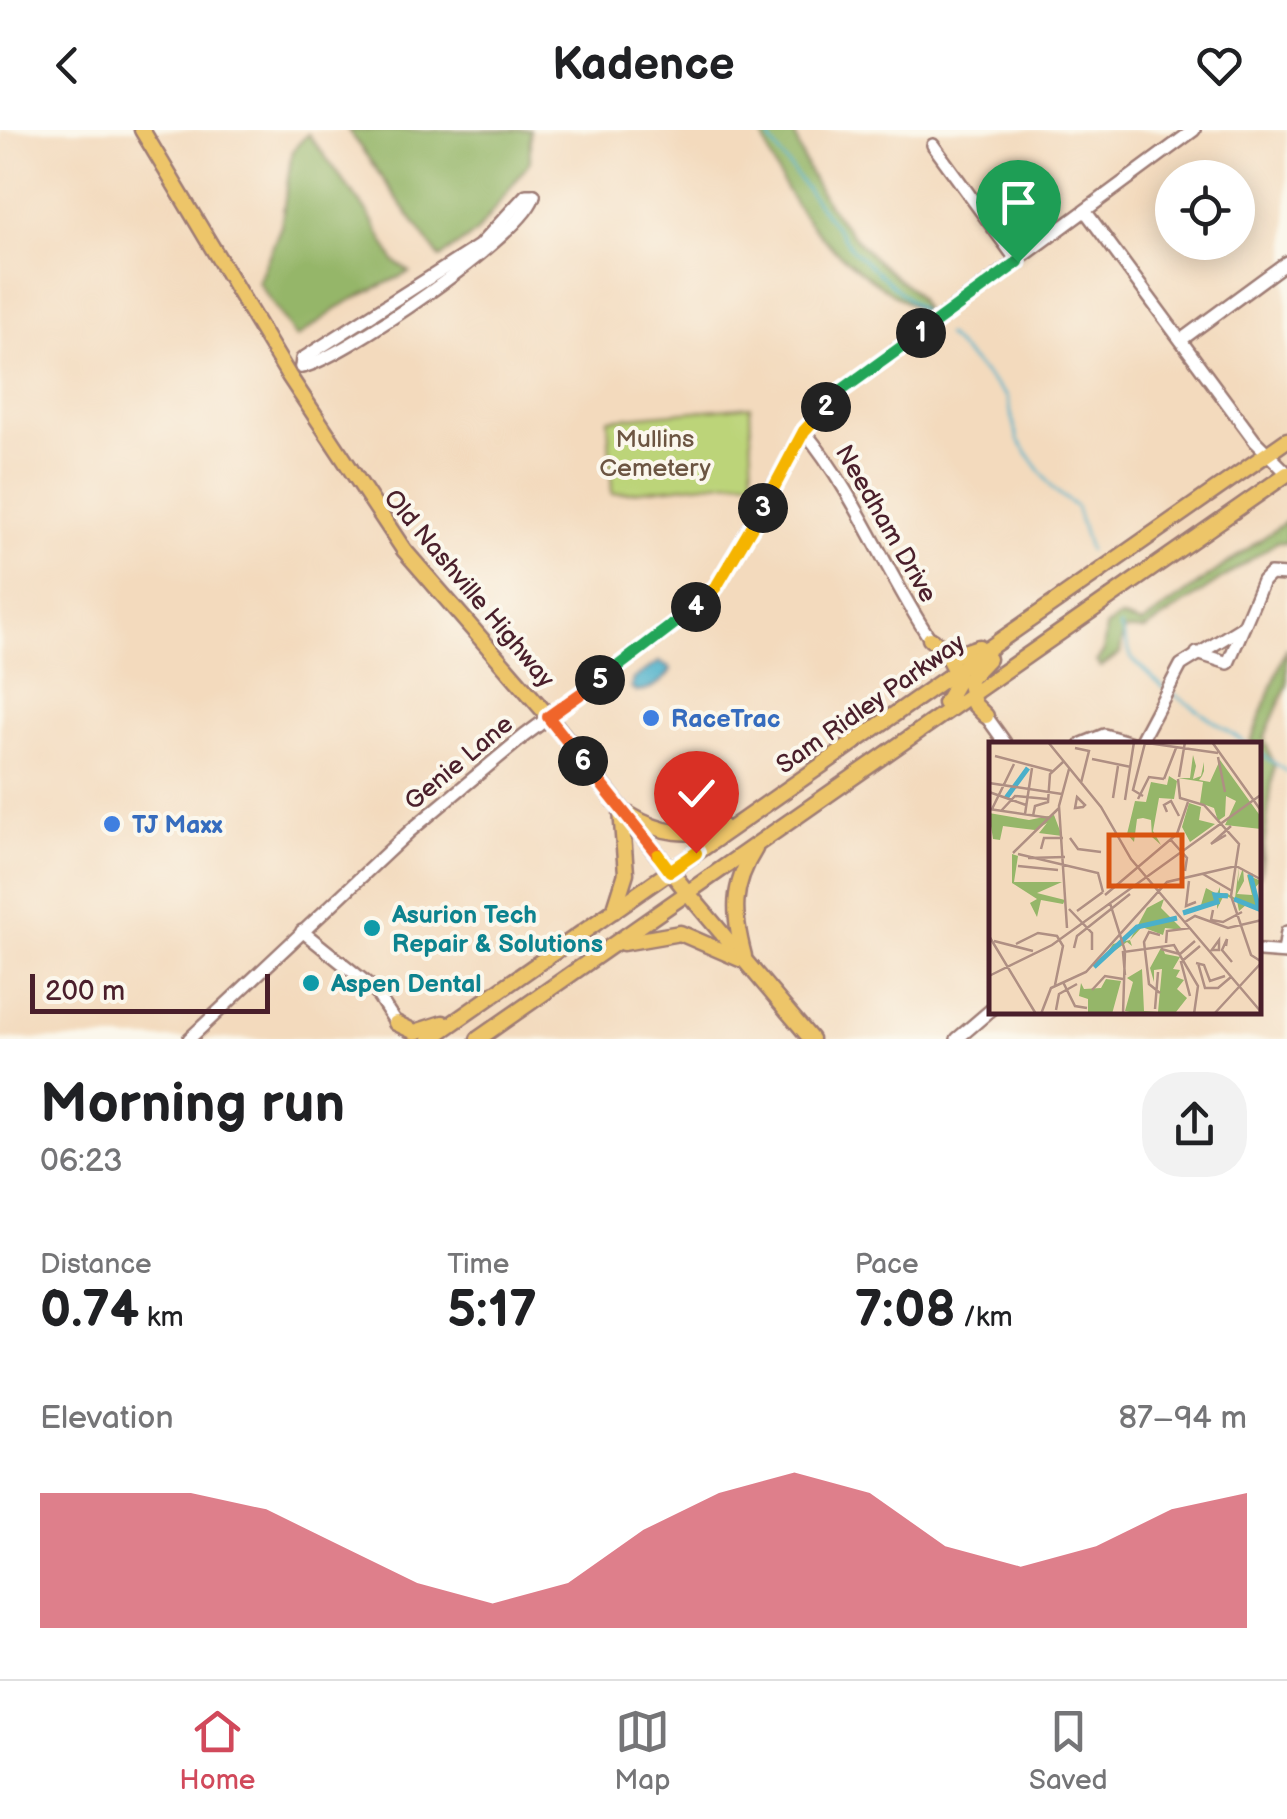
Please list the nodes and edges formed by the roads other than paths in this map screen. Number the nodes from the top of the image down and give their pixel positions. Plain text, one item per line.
1 (142, 130) edge
2 (1194, 130) edge
3 (933, 145) dead end
4 (534, 194) dead end
5 (1086, 212) junction
6 (1018, 262) junction
7 (1287, 262) edge
8 (1181, 340) junction
9 (302, 367) dead end
10 (804, 431) junction
11 (1287, 440) edge
12 (1268, 455) junction
13 (1287, 473) edge
14 (1287, 575) edge
15 (1069, 592) junction
16 (1244, 626) junction
17 (937, 643) junction
18 (1197, 653) junction
19 (957, 670) junction
20 (987, 680) junction
21 (933, 687) junction
22 (970, 692) junction
23 (986, 716) junction
24 (548, 717) junction
25 (1005, 742) edge
26 (1087, 742) edge
27 (1130, 742) edge
28 (1139, 742) edge
29 (864, 767) junction
30 (621, 809) junction
31 (734, 824) junction
32 (760, 841) junction
33 (670, 871) junction
34 (687, 892) junction
35 (614, 911) junction
36 (302, 931) junction
37 (1287, 932) edge
38 (611, 946) junction
39 (1286, 952) edge
40 (745, 962) junction
41 (471, 1010) junction
42 (989, 1012) edge
43 (396, 1023) junction
44 (189, 1039) edge
45 (403, 1039) edge
46 (430, 1039) edge
47 (478, 1039) edge
48 (811, 1039) edge
49 (958, 1039) edge

1 - 24 main road, Old Nashville Highway
2 - 5 street, Genie Lane
3 - 6 street
4 - 9 street
5 - 6 street, Genie Lane
5 - 8 street
6 - 10 street, Genie Lane
7 - 8 street
8 - 12 street
10 - 17 street, Needham Drive
10 - 24 street, Genie Lane
11 - 12 main road, Sam Ridley Parkway
12 - 13 street
12 - 15 main road, Sam Ridley Parkway
13 - 20 main road, Sam Ridley Parkway
14 - 16 street
15 - 17 main road
15 - 19 main road, Sam Ridley Parkway
15 - 22 main road
16 - 18 street
16 - 18 street
17 - 19 main road
17 - 21 main road
18 - 28 street
19 - 21 main road, Sam Ridley Parkway
19 - 29 main road
20 - 22 main road, Sam Ridley Parkway
20 - 23 main road
21 - 31 main road, Sam Ridley Parkway
22 - 23 main road
22 - 29 main road, Sam Ridley Parkway
23 - 25 street
24 - 30 main road, Old Nashville Highway
24 - 36 street, Genie Lane
26 - 27 street
29 - 32 main road, Sam Ridley Parkway
30 - 31 main road
30 - 33 main road, Old Nashville Highway
30 - 35 main road
31 - 33 main road, Sam Ridley Parkway
32 - 34 main road, Sam Ridley Parkway
32 - 40 main road
33 - 34 main road, Old Nashville Highway
33 - 35 main road, Sam Ridley Parkway
34 - 38 main road, Sam Ridley Parkway
34 - 40 main road, Old Nashville Highway
35 - 41 main road, Sam Ridley Parkway
36 - 43 street
36 - 44 street, Genie Lane
37 - 39 street
38 - 40 main road
38 - 47 main road, Sam Ridley Parkway
40 - 48 main road, Old Nashville Highway
41 - 43 main road
41 - 46 main road, Sam Ridley Parkway
42 - 49 street
43 - 45 main road

